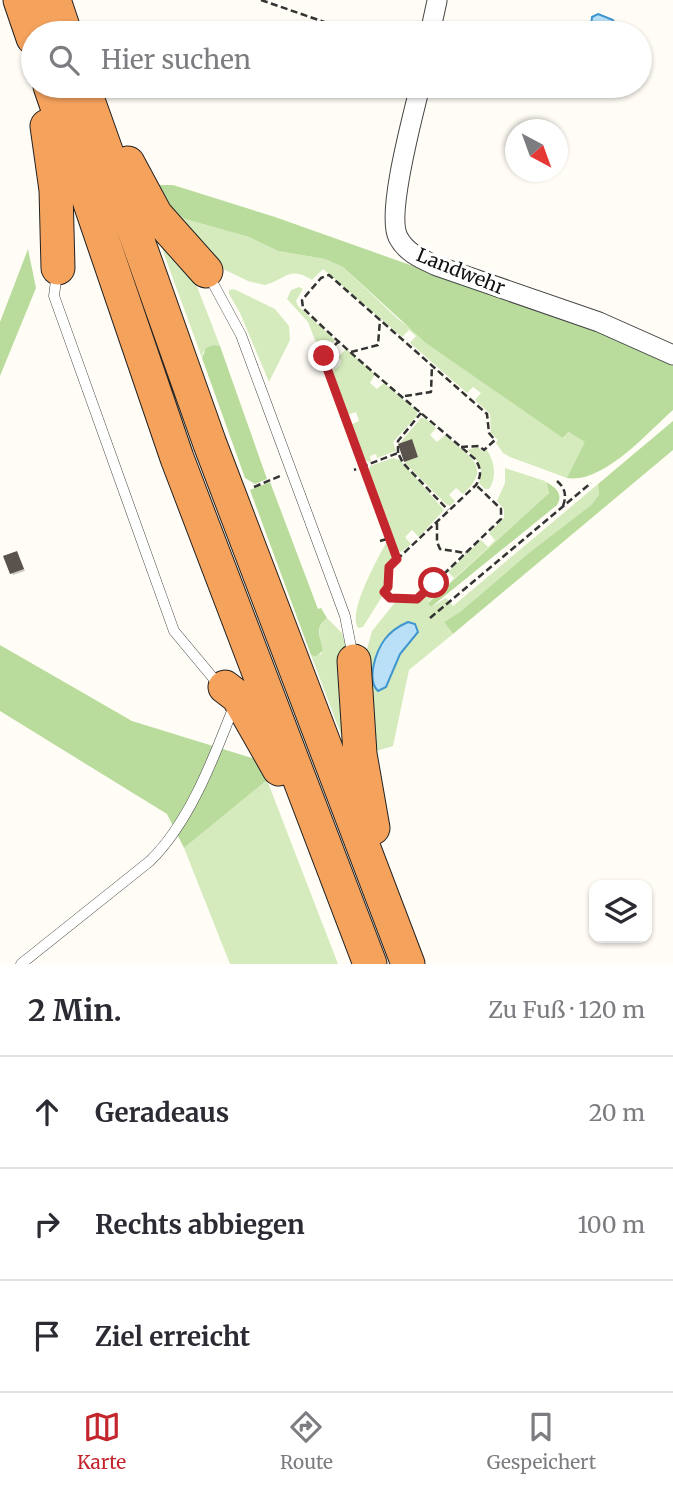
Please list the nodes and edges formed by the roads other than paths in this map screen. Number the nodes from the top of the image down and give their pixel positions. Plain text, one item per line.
1 (20, 0) edge
2 (54, 0) edge
3 (437, 1) edge
4 (27, 21) edge
5 (61, 21) edge
6 (433, 21) edge
7 (43, 98) edge
8 (54, 98) edge
9 (417, 98) edge
10 (88, 100) edge
11 (58, 268) joint
12 (206, 271) joint
13 (673, 355) edge
14 (354, 660) joint
15 (232, 692) junction
16 (378, 886) junction
17 (346, 903) junction
18 (21, 964) edge
19 (370, 964) edge
20 (408, 964) edge

1 - 4 highway
2 - 5 highway
3 - 6 street
7 - 11 highway
8 - 17 highway
9 - 13 street, Landwehr
10 - 12 highway
10 - 16 highway
11 - 15 lane
12 - 14 lane
14 - 16 highway
15 - 17 highway
15 - 18 lane
16 - 20 highway
17 - 19 highway

